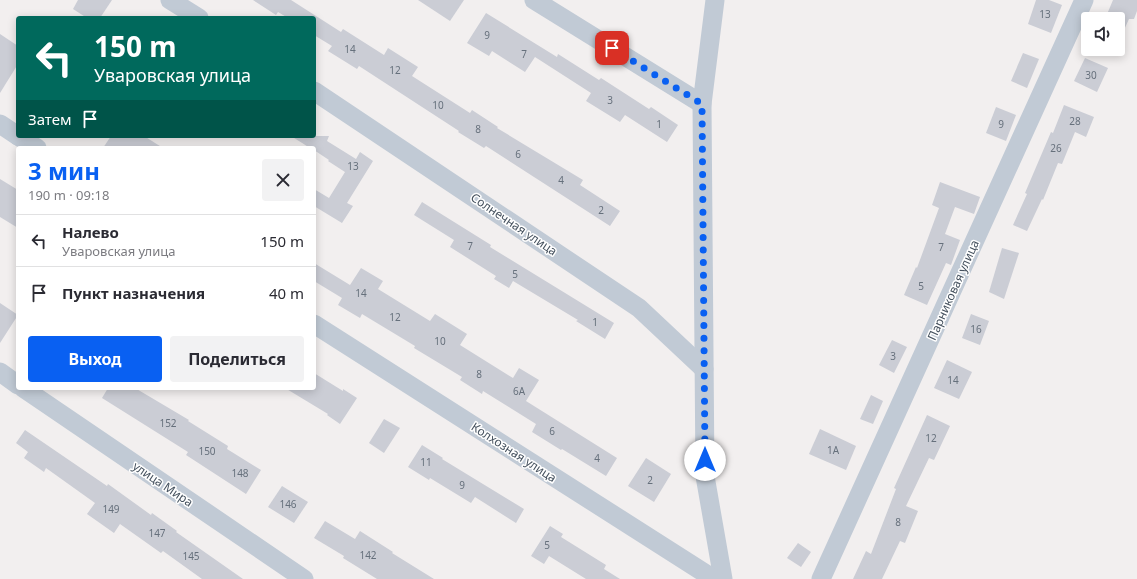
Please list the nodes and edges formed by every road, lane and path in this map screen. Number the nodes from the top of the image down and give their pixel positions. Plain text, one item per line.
1 (170, 0) edge
2 (534, 0) edge
3 (715, 0) edge
4 (1084, 0) edge
5 (196, 16) edge
6 (316, 92) edge
7 (702, 104) junction
8 (0, 124) edge
9 (16, 135) edge
10 (21, 138) edge
11 (34, 146) edge
12 (316, 325) edge
13 (704, 369) junction
14 (0, 372) edge
15 (16, 384) edge
16 (26, 390) edge
17 (304, 579) edge
18 (714, 579) edge
19 (723, 579) edge
20 (821, 579) edge

1 - 5 street
2 - 7 street
3 - 7 street
4 - 20 street, Парниковая улица
6 - 13 street, Солнечная улица
7 - 13 street
8 - 9 street
10 - 11 street
12 - 18 street, Колхозная улица
13 - 19 street
14 - 15 street
16 - 17 street, улица Мира

